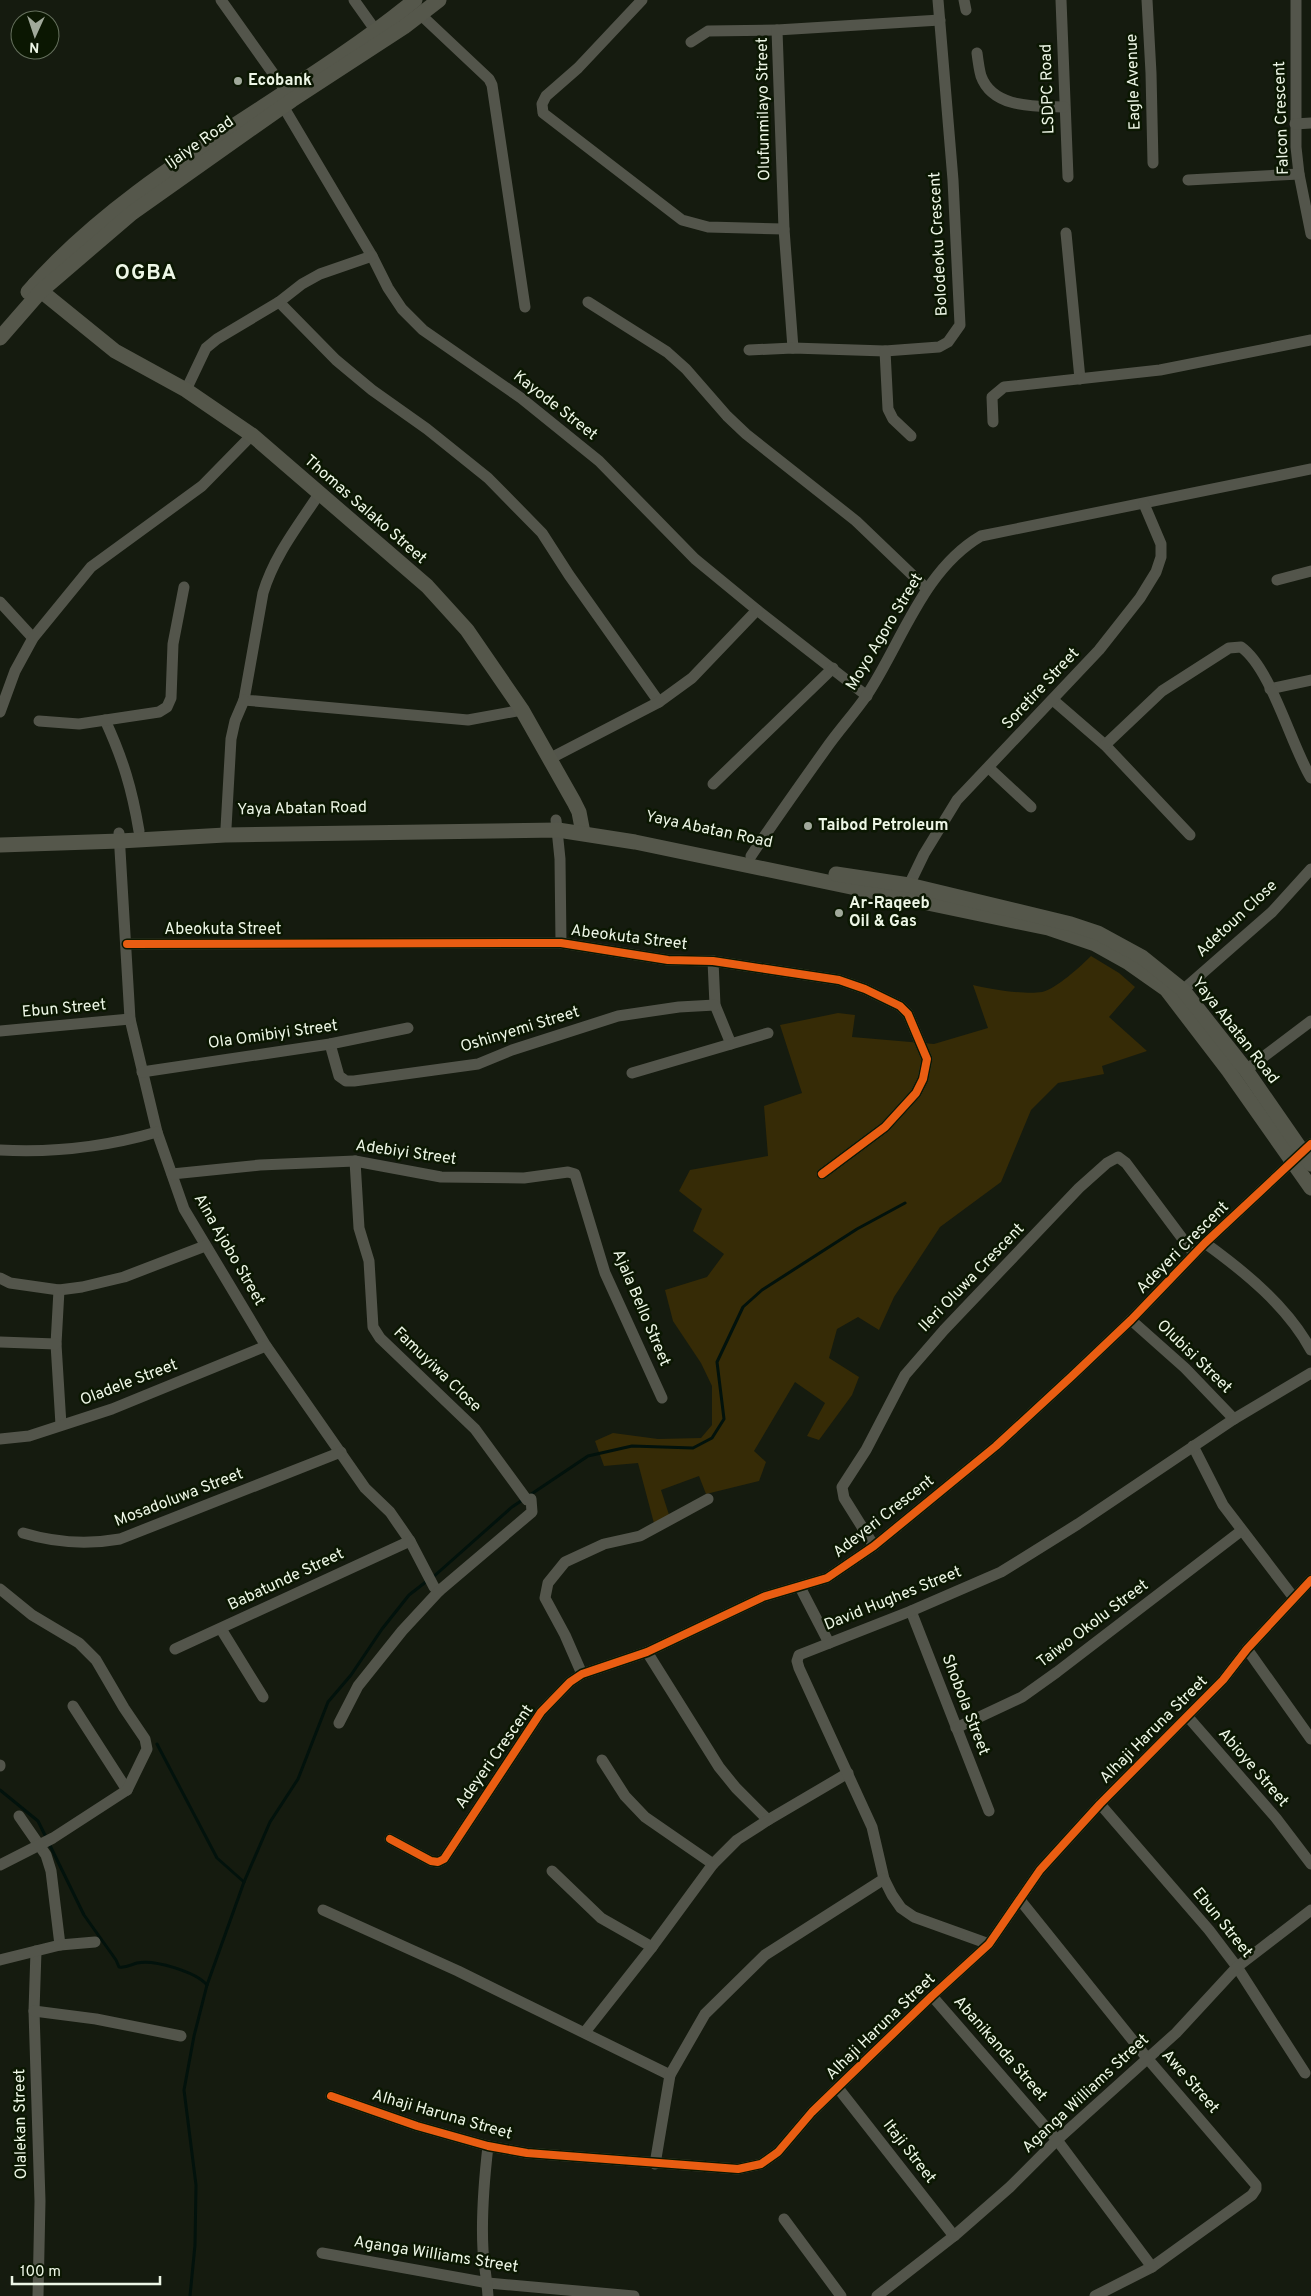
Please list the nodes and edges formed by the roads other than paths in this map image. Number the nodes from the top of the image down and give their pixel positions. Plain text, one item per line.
1 (221, 0) edge
2 (354, 0) edge
3 (415, 0) edge
4 (439, 0) edge
5 (642, 0) edge
6 (938, 0) edge
7 (1061, 0) edge
8 (1147, 0) edge
9 (1296, 0) edge
10 (421, 15) junction
11 (940, 20) junction
12 (777, 30) junction
13 (376, 31) junction
14 (691, 42) dead end
15 (977, 53) dead end
16 (285, 99) junction
17 (1064, 107) junction
18 (1311, 122) edge
19 (1295, 124) junction
20 (1153, 162) dead end
21 (1299, 174) junction
22 (1068, 176) dead end
23 (1188, 180) dead end
24 (784, 229) junction
25 (1311, 229) edge
26 (1066, 233) dead end
27 (372, 256) junction
28 (38, 288) junction
29 (280, 302) junction
30 (588, 302) dead end
31 (526, 307) dead end
32 (0, 325) edge
33 (0, 338) edge
34 (1311, 340) edge
35 (793, 348) junction
36 (749, 350) dead end
37 (885, 351) junction
38 (1080, 379) junction
39 (186, 390) junction
40 (993, 422) dead end
41 (252, 435) junction
42 (911, 436) dead end
43 (1311, 469) edge
44 (319, 494) junction
45 (1144, 504) junction
46 (1311, 571) edge
47 (1277, 580) dead end
48 (184, 587) dead end
49 (926, 589) junction
50 (0, 602) edge
51 (756, 610) junction
52 (33, 638) junction
53 (833, 668) junction
54 (1311, 680) edge
55 (1270, 689) junction
56 (866, 696) junction
57 (244, 700) junction
58 (1053, 700) junction
59 (659, 702) junction
60 (522, 710) junction
61 (0, 712) edge
62 (105, 720) junction
63 (39, 721) dead end
64 (1105, 744) junction
65 (550, 758) junction
66 (989, 768) junction
67 (1311, 778) edge
68 (713, 784) dead end
69 (1031, 807) dead end
70 (557, 825) junction
71 (226, 828) junction
72 (582, 828) junction
73 (139, 831) junction
74 (0, 835) edge
75 (1190, 835) dead end
76 (119, 837) junction
77 (0, 845) edge
78 (751, 856) junction
79 (1311, 869) edge
80 (909, 885) junction
81 (561, 943) junction
82 (127, 944) junction
83 (713, 961) junction
84 (1183, 990) junction
85 (715, 1005) junction
86 (130, 1019) junction
87 (1311, 1021) edge
88 (408, 1028) dead end
89 (0, 1031) edge
90 (768, 1033) dead end
91 (330, 1044) junction
92 (731, 1044) junction
93 (1246, 1070) junction
94 (142, 1072) junction
95 (632, 1073) dead end
96 (157, 1132) junction
97 (0, 1150) edge
98 (1305, 1156) edge
99 (354, 1161) junction
100 (172, 1174) junction
101 (575, 1174) joint
102 (822, 1174) dead end
103 (1311, 1188) edge
104 (1205, 1243) junction
105 (205, 1246) junction
106 (1194, 1254) junction
107 (0, 1278) edge
108 (59, 1290) junction
109 (1131, 1320) junction
110 (0, 1342) edge
111 (56, 1344) junction
112 (266, 1346) junction
113 (1311, 1350) edge
114 (1311, 1373) edge
115 (662, 1398) dead end
116 (1234, 1419) junction
117 (61, 1425) junction
118 (0, 1439) edge
119 (1193, 1446) junction
120 (341, 1452) junction
121 (708, 1499) dead end
122 (1241, 1532) junction
123 (23, 1533) dead end
124 (410, 1541) junction
125 (874, 1546) junction
126 (1311, 1580) edge
127 (800, 1587) junction
128 (0, 1589) edge
129 (437, 1589) junction
130 (1294, 1598) junction
131 (911, 1611) junction
132 (220, 1629) junction
133 (829, 1643) junction
134 (175, 1649) dead end
135 (1247, 1649) junction
136 (647, 1652) junction
137 (582, 1674) junction
138 (263, 1697) dead end
139 (73, 1706) dead end
140 (1188, 1717) junction
141 (339, 1723) dead end
142 (956, 1728) junction
143 (1311, 1739) edge
144 (602, 1760) dead end
145 (848, 1773) junction
146 (127, 1790) junction
147 (1100, 1804) junction
148 (989, 1811) dead end
149 (19, 1816) dead end
150 (768, 1820) junction
151 (390, 1840) dead end
152 (46, 1842) junction
153 (713, 1864) junction
154 (1311, 1864) edge
155 (0, 1865) edge
156 (552, 1872) dead end
157 (884, 1879) junction
158 (1020, 1900) junction
159 (323, 1910) dead end
160 (1311, 1910) edge
161 (95, 1942) dead end
162 (989, 1944) junction
163 (60, 1945) junction
164 (652, 1947) junction
165 (36, 1951) junction
166 (0, 1960) edge
167 (1237, 1967) junction
168 (932, 1996) junction
169 (34, 2012) junction
170 (585, 2032) junction
171 (181, 2036) dead end
172 (1148, 2058) junction
173 (1305, 2073) dead end
174 (670, 2075) junction
175 (838, 2088) junction
176 (331, 2096) dead end
177 (1057, 2140) junction
178 (488, 2146) junction
179 (655, 2164) junction
180 (784, 2219) dead end
181 (954, 2236) junction
182 (322, 2253) dead end
183 (1152, 2267) junction
184 (488, 2283) junction
185 (38, 2296) edge
186 (488, 2296) edge
187 (634, 2296) edge
188 (841, 2296) edge
189 (877, 2296) edge
190 (1095, 2296) edge

1 - 16 street, Kayode Street
2 - 13 street
3 - 13 main road, Ijaiye Road
4 - 10 main road, Ijaiye Road
5 - 24 street
6 - 11 street, Bolodeoku Crescent
7 - 17 street, LSDPC Road
8 - 20 street, Eagle Avenue
9 - 19 street, Falcon Crescent
10 - 16 main road, Ijaiye Road
10 - 31 street
11 - 12 street, Olufunmilayo Street
11 - 37 street, Bolodeoku Crescent
12 - 14 street
12 - 24 street, Olufunmilayo Street
13 - 16 main road, Ijaiye Road
15 - 17 street
16 - 27 street, Kayode Street
16 - 28 main road, Ijaiye Road
17 - 22 street, LSDPC Road
18 - 19 street
19 - 21 street, Falcon Crescent
21 - 23 street
21 - 25 street, Falcon Crescent
24 - 35 street, Olufunmilayo Street
26 - 38 street
27 - 29 street
27 - 51 street, Kayode Street
28 - 32 main road, Ijaiye Road
28 - 33 main road, Ijaiye Road
28 - 39 main road, Thomas Salako Street
29 - 39 street
29 - 59 street
30 - 49 street
34 - 38 street
35 - 36 street, Bolodeoku Crescent
35 - 37 street, Bolodeoku Crescent
37 - 42 street
38 - 40 street
39 - 41 main road, Thomas Salako Street
41 - 44 main road, Thomas Salako Street
41 - 52 street
43 - 45 street, Moyo Agoro Street
44 - 57 street
44 - 60 main road, Thomas Salako Street
45 - 49 street, Moyo Agoro Street
45 - 58 street, Soretire Street
46 - 47 street
48 - 62 street
49 - 56 street, Moyo Agoro Street
50 - 52 street
51 - 53 street, Kayode Street
51 - 59 street
52 - 61 street
53 - 56 street, Kayode Street
53 - 68 street
54 - 55 street
55 - 64 street
55 - 67 street
56 - 78 street, Moyo Agoro Street
57 - 60 street
57 - 71 street
58 - 64 street
58 - 66 street, Soretire Street
59 - 65 street
60 - 65 main road, Thomas Salako Street
62 - 63 street
62 - 73 street
64 - 75 street
65 - 72 main road, Thomas Salako Street
66 - 69 street
66 - 80 street, Soretire Street
70 - 71 main road, Yaya Abatan Road
70 - 72 main road, Yaya Abatan Road
70 - 76 main road, Yaya Abatan Road
70 - 81 street
71 - 73 main road, Yaya Abatan Road
72 - 78 main road, Yaya Abatan Road
72 - 98 main road, Yaya Abatan Road
73 - 76 main road, Yaya Abatan Road
74 - 76 main road, Yaya Abatan Road
76 - 77 main road, Yaya Abatan Road
76 - 82 street, Aina Ajobo Street
78 - 80 main road, Yaya Abatan Road
79 - 84 street, Adetoun Close
80 - 84 main road, Yaya Abatan Road
81 - 82 street, Abeokuta Street
81 - 83 street, Abeokuta Street
82 - 86 street, Aina Ajobo Street
83 - 85 street
83 - 102 street, Abeokuta Street
84 - 93 main road, Yaya Abatan Road
85 - 91 street, Oshinyemi Street
85 - 92 street
86 - 89 street, Ebun Street
86 - 94 street, Aina Ajobo Street
87 - 93 street
88 - 91 street, Ola Omibiyi Street
90 - 92 street
91 - 94 street, Ola Omibiyi Street
92 - 95 street
93 - 98 main road, Yaya Abatan Road
94 - 96 street, Aina Ajobo Street
96 - 97 street
96 - 100 street, Aina Ajobo Street
98 - 103 main road
98 - 104 street, Adeyeri Crescent
99 - 100 street, Adebiyi Street
99 - 101 street, Adebiyi Street
99 - 129 street, Famuyiwa Close
100 - 105 street, Aina Ajobo Street
101 - 115 street, Ajala Bello Street
104 - 106 street, Adeyeri Crescent
104 - 113 street
105 - 108 street
105 - 112 street, Aina Ajobo Street
106 - 109 street, Adeyeri Crescent
106 - 125 street, Ileri Oluwa Crescent
107 - 108 street
108 - 111 street
109 - 116 street, Olubisi Street
109 - 125 street, Adeyeri Crescent
110 - 111 street
111 - 117 street
112 - 117 street, Oladele Street
112 - 120 street, Aina Ajobo Street
114 - 116 street, David Hughes Street
116 - 119 street, David Hughes Street
117 - 118 street, Oladele Street
119 - 122 street
119 - 131 street, David Hughes Street
120 - 123 street, Mosadoluwa Street
120 - 124 street, Aina Ajobo Street
121 - 137 street
122 - 130 street
122 - 142 street, Taiwo Okolu Street
124 - 129 street, Aina Ajobo Street
124 - 132 street, Babatunde Street
125 - 127 street, Adeyeri Crescent
126 - 130 street, Alhaji Haruna Street
127 - 133 street
127 - 136 street, Adeyeri Crescent
128 - 146 street
129 - 141 street
130 - 135 street, Alhaji Haruna Street
131 - 133 street, David Hughes Street
131 - 142 street, Shobola Street
132 - 134 street, Babatunde Street
132 - 138 street
133 - 145 street, David Hughes Street
135 - 140 street, Alhaji Haruna Street
135 - 143 street
136 - 137 street, Adeyeri Crescent
136 - 150 street
137 - 151 street, Adeyeri Crescent
139 - 146 street
140 - 147 street, Alhaji Haruna Street
140 - 154 street, Abioye Street
142 - 148 street, Shobola Street
144 - 153 street
145 - 150 street
145 - 157 street, David Hughes Street
146 - 152 street
147 - 158 street, Alhaji Haruna Street
147 - 167 street, Ebun Street
149 - 152 street
150 - 153 street
152 - 155 street
152 - 163 street
153 - 164 street
156 - 164 street
157 - 162 street, David Hughes Street
157 - 174 street
158 - 162 street, Alhaji Haruna Street
158 - 172 street, Awe Street
159 - 170 street
160 - 167 street, Aganga Williams Street
161 - 163 street
162 - 168 street, Alhaji Haruna Street
163 - 165 street
164 - 170 street
165 - 166 street
165 - 169 street, Olalekan Street
167 - 172 street, Aganga Williams Street
167 - 173 street, Ebun Street
168 - 175 street, Alhaji Haruna Street
168 - 177 street, Abanikanda Street
169 - 171 street
169 - 185 street, Olalekan Street
170 - 174 street
172 - 177 street, Aganga Williams Street
172 - 183 street, Awe Street
174 - 179 street
175 - 179 street, Alhaji Haruna Street
175 - 181 street, Itaji Street
176 - 178 street, Alhaji Haruna Street
177 - 181 street, Aganga Williams Street
177 - 183 street, Abanikanda Street
178 - 179 street, Alhaji Haruna Street
178 - 184 street
180 - 188 street
181 - 189 street, Aganga Williams Street
182 - 184 street, Aganga Williams Street
183 - 190 street
184 - 186 street
184 - 187 street, Aganga Williams Street

